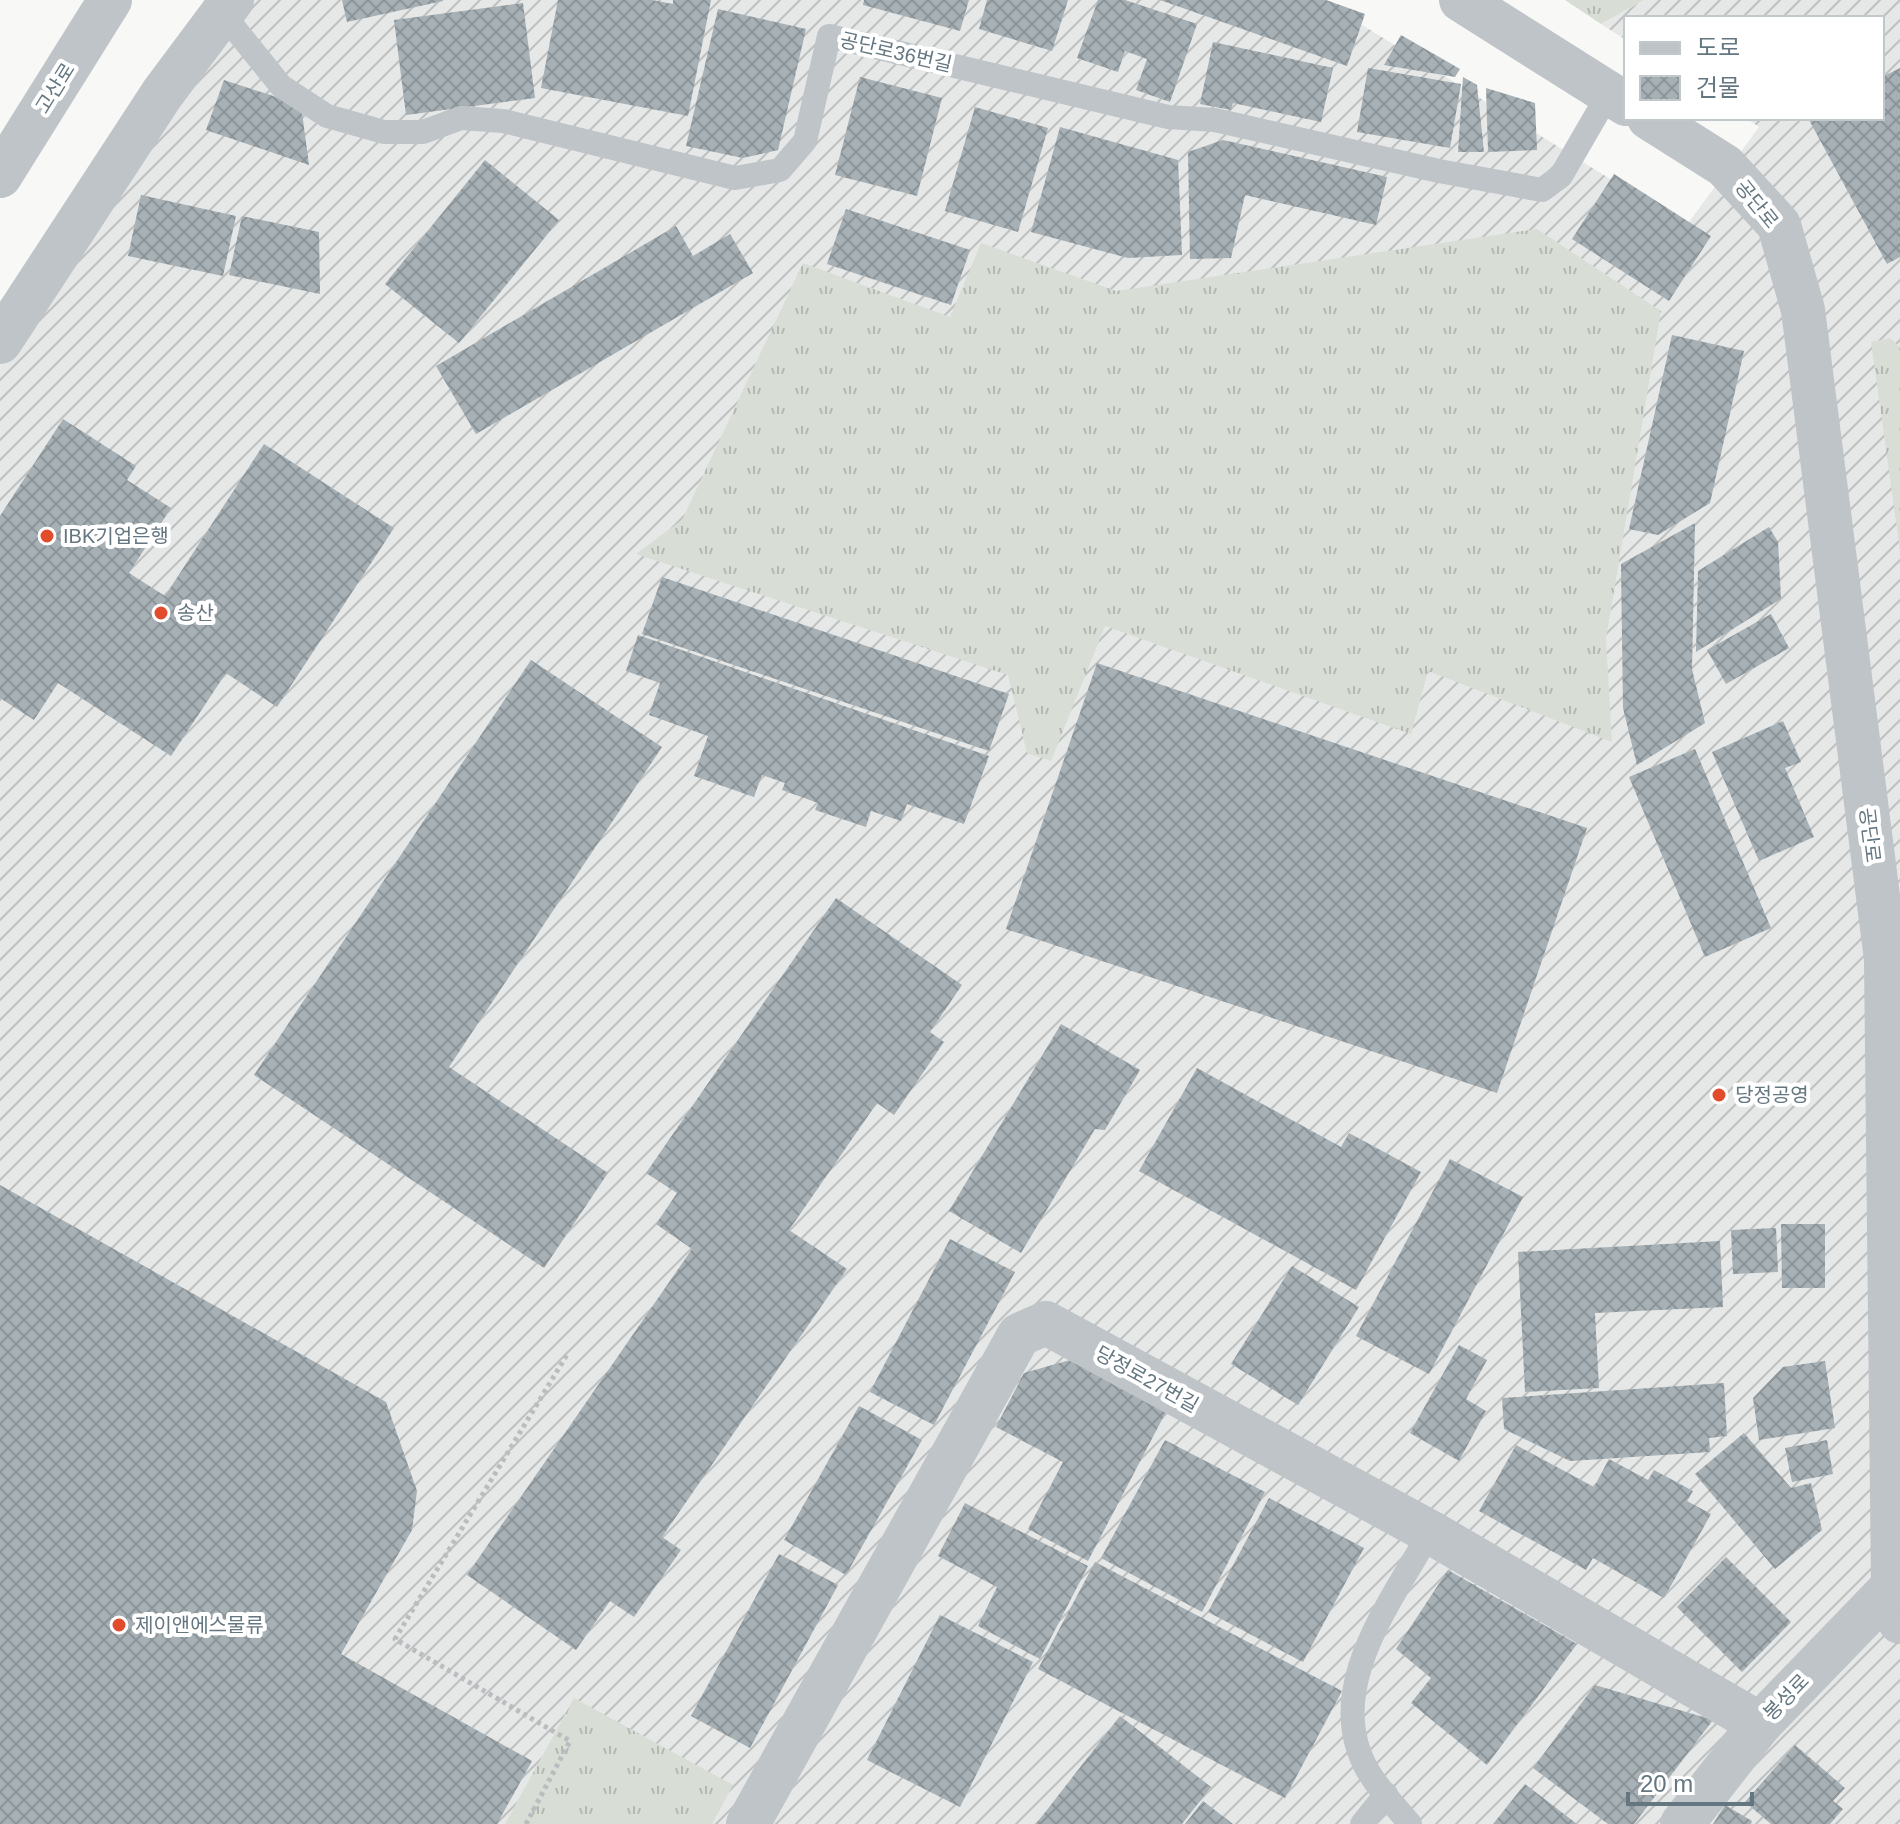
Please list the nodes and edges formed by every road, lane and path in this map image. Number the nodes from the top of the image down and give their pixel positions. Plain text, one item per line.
1 (110, 0) edge
2 (1461, 0) edge
3 (227, 7) edge
4 (1617, 98) edge
5 (1652, 120) edge
6 (0, 176) edge
7 (0, 342) edge
8 (568, 1353) dead end
9 (1430, 1532) junction
10 (1898, 1595) edge
11 (1760, 1724) junction
12 (1386, 1794) junction
13 (526, 1824) edge
14 (748, 1824) edge
15 (1362, 1824) edge
16 (1410, 1824) edge
17 (1682, 1824) edge

1 - 6 street, 고산로
2 - 4 street
3 - 4 lane, 공단로36번길
3 - 7 street
5 - 10 street, 공단로
8 - 13 path
9 - 11 street, 당정로27번길
9 - 12 lane
9 - 14 street, 당정로27번길
10 - 11 street, 봉성로
11 - 17 street, 봉성로
12 - 15 lane
12 - 16 lane

